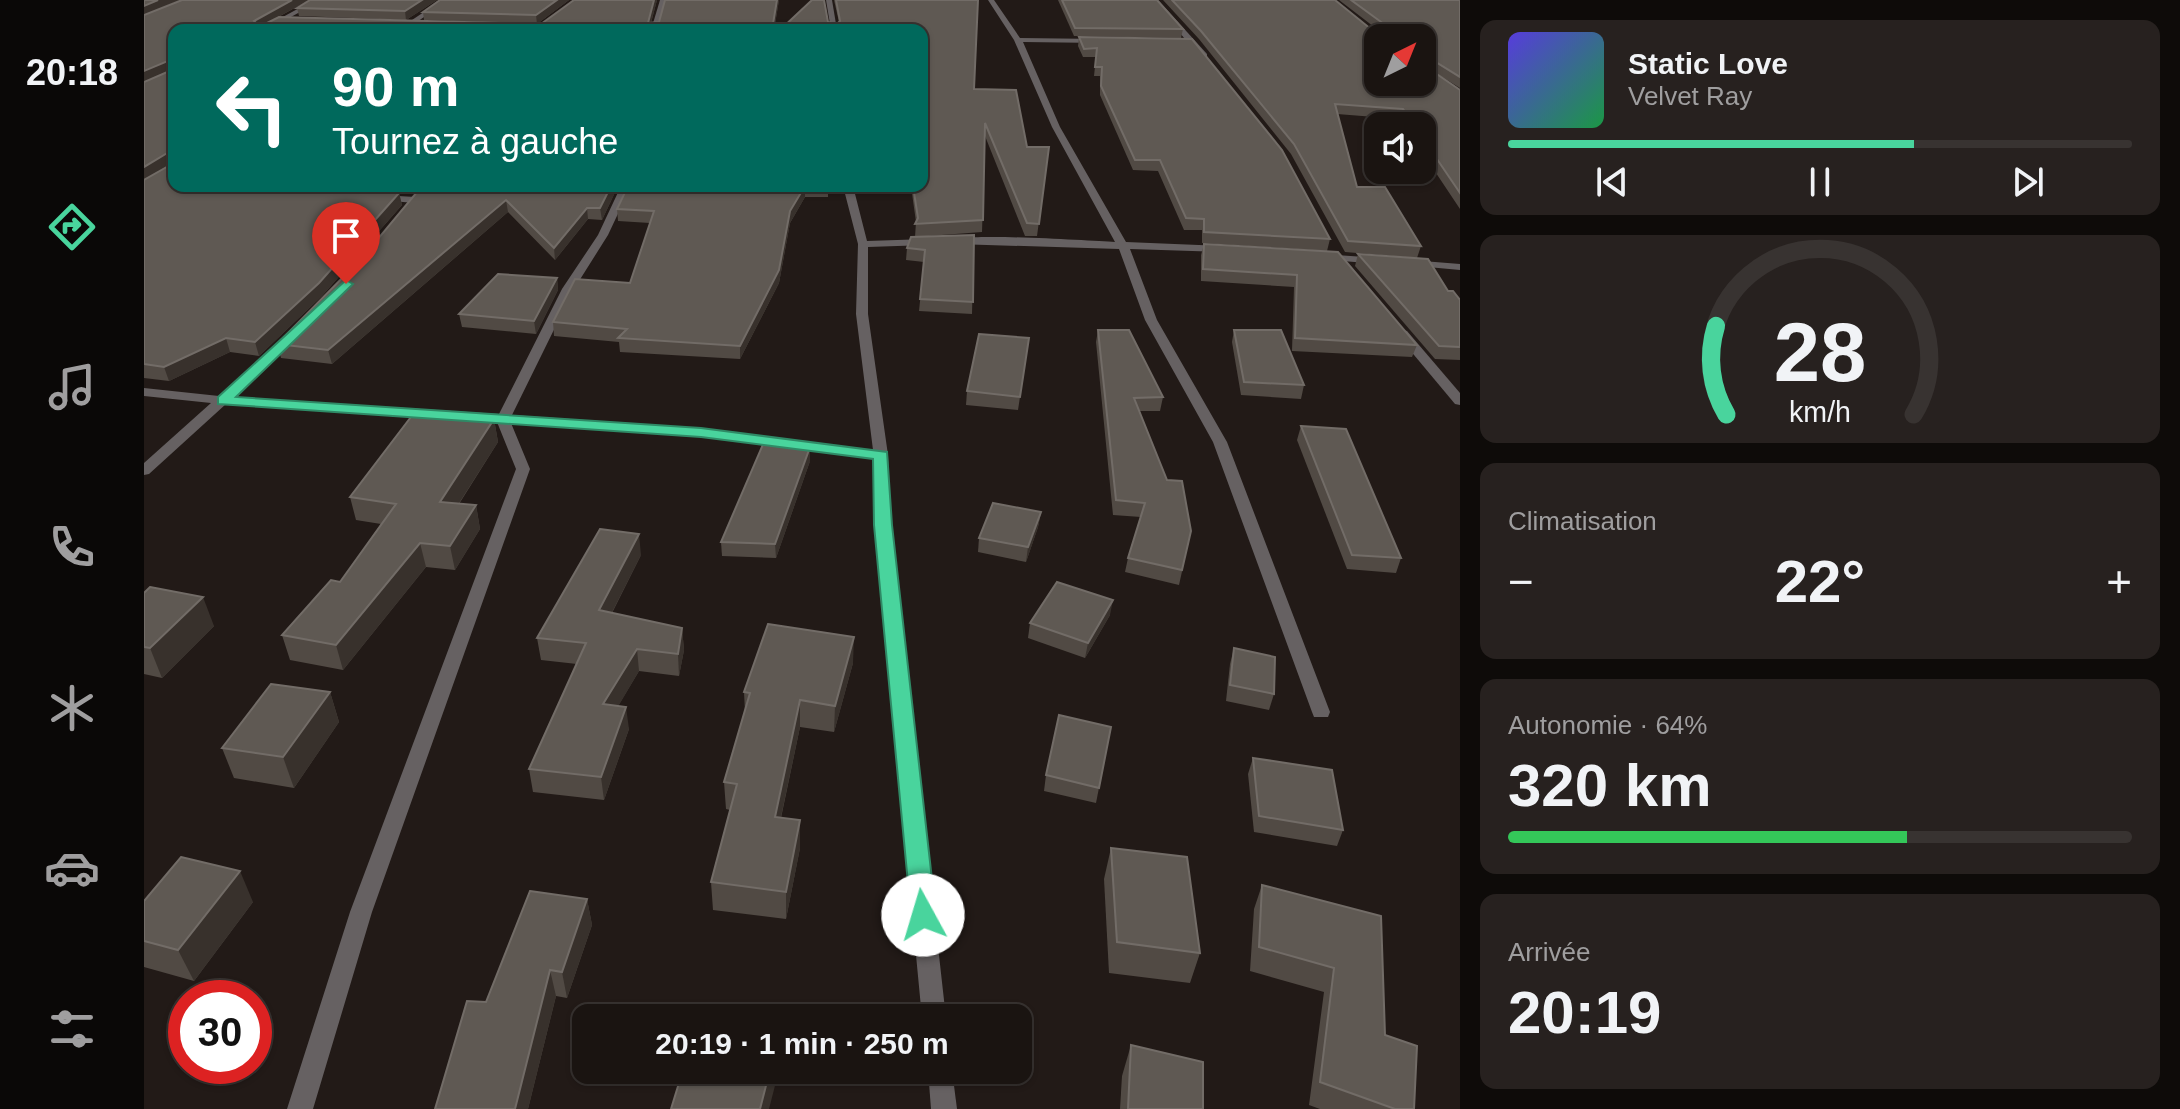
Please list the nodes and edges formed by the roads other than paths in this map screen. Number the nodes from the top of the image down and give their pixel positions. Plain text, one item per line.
1 (319, 0) edge
2 (446, 0) edge
3 (663, 0) edge
4 (829, 0) edge
5 (991, 0) edge
6 (1155, 0) edge
7 (280, 21) junction
8 (294, 21) edge
9 (274, 24) edge
10 (405, 24) edge
11 (656, 24) edge
12 (833, 24) edge
13 (1018, 40) junction
14 (1114, 42) edge
15 (1178, 42) edge
16 (1194, 43) junction
17 (1211, 65) edge
18 (422, 192) edge
19 (623, 192) edge
20 (850, 192) edge
21 (369, 197) edge
22 (863, 244) junction
23 (1333, 246) edge
24 (1124, 248) junction
25 (1239, 250) edge
26 (1311, 256) edge
27 (1340, 259) junction
28 (1385, 262) edge
29 (1400, 263) edge
30 (1460, 267) edge
31 (1350, 271) edge
32 (305, 325) edge
33 (1400, 330) edge
34 (144, 392) edge
35 (224, 400) junction
36 (1460, 401) edge
37 (503, 420) junction
38 (881, 455) junction
39 (144, 471) edge
40 (1321, 712) dead end
41 (933, 1004) edge
42 (941, 1084) edge
43 (300, 1109) edge
44 (944, 1109) edge

1 - 7 street
2 - 10 street
3 - 11 street
4 - 12 street
5 - 13 street
6 - 16 street
7 - 8 street
7 - 9 street
13 - 14 street
13 - 24 street
15 - 16 street
16 - 17 street
18 - 21 street
19 - 37 street
20 - 22 street
22 - 24 street
22 - 38 street
23 - 27 street
24 - 25 street
24 - 40 street
26 - 27 street
27 - 28 street
27 - 31 street
29 - 30 street
32 - 35 street
33 - 36 street
34 - 35 street
35 - 37 street
35 - 39 street
37 - 38 street
37 - 43 street
38 - 41 street
42 - 44 street

